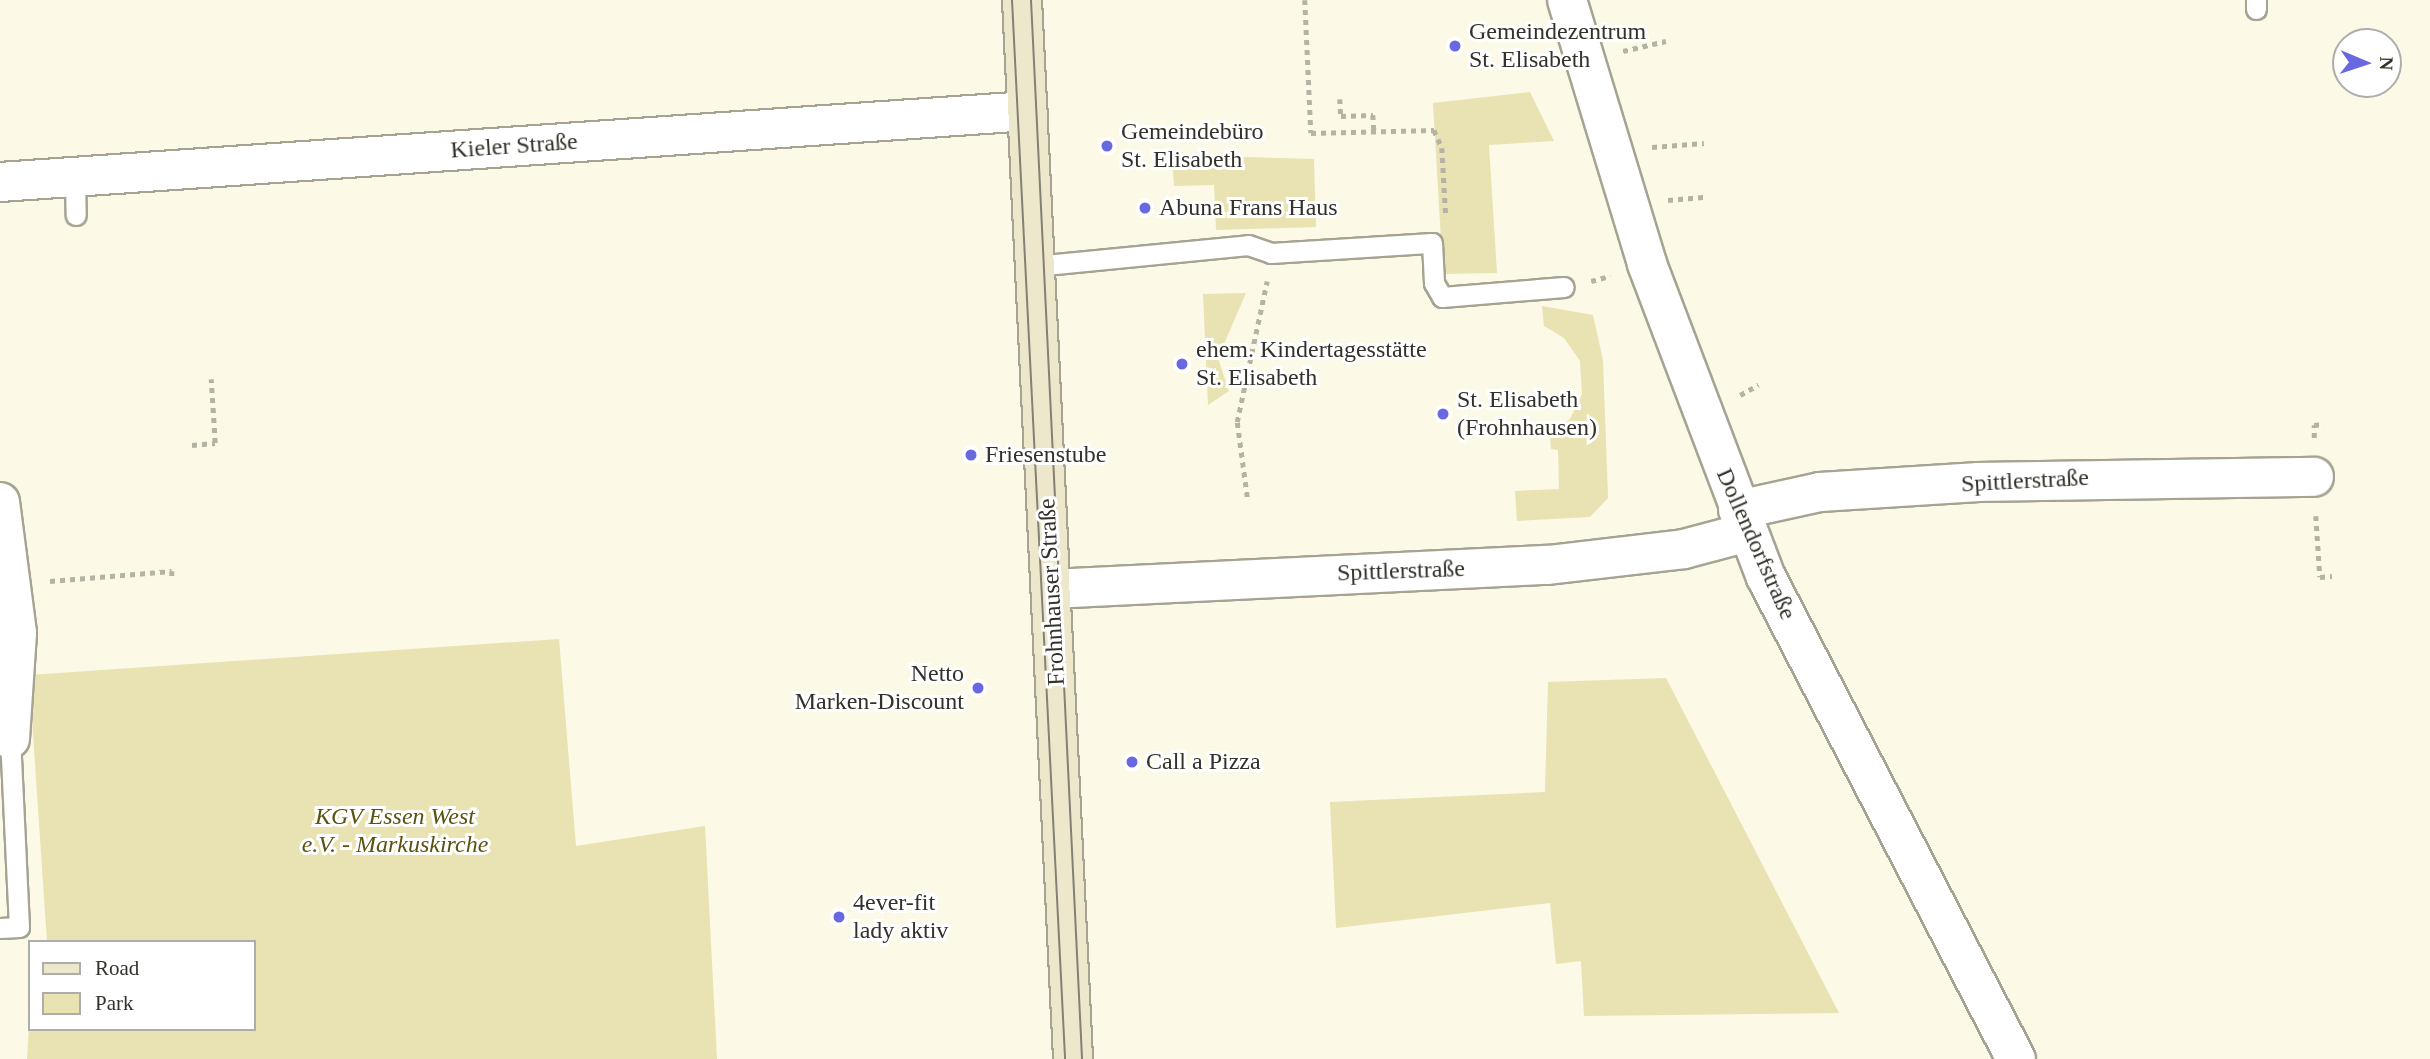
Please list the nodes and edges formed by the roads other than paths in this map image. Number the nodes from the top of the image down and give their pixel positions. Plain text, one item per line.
1 (1022, 0) edge
2 (1567, 0) edge
3 (1028, 110) junction
4 (75, 176) junction
5 (0, 182) edge
6 (76, 215) dead end
7 (1035, 266) junction
8 (1564, 287) dead end
9 (2314, 477) dead end
10 (0, 502) edge
11 (1743, 521) junction
12 (1051, 589) junction
13 (5, 740) edge
14 (0, 928) edge
15 (1073, 1059) edge
16 (2016, 1059) edge

1 - 3 main road, Frohnhauser Straße
2 - 11 street, Dollendorfstraße
3 - 4 street, Kieler Straße
3 - 7 main road, Frohnhauser Straße
4 - 5 street, Kieler Straße
4 - 6 lane
7 - 8 lane
7 - 12 main road, Frohnhauser Straße
9 - 11 street, Spittlerstraße
10 - 13 street
11 - 12 street, Spittlerstraße
11 - 16 street, Dollendorfstraße
12 - 15 main road, Frohnhauser Straße
13 - 14 lane

